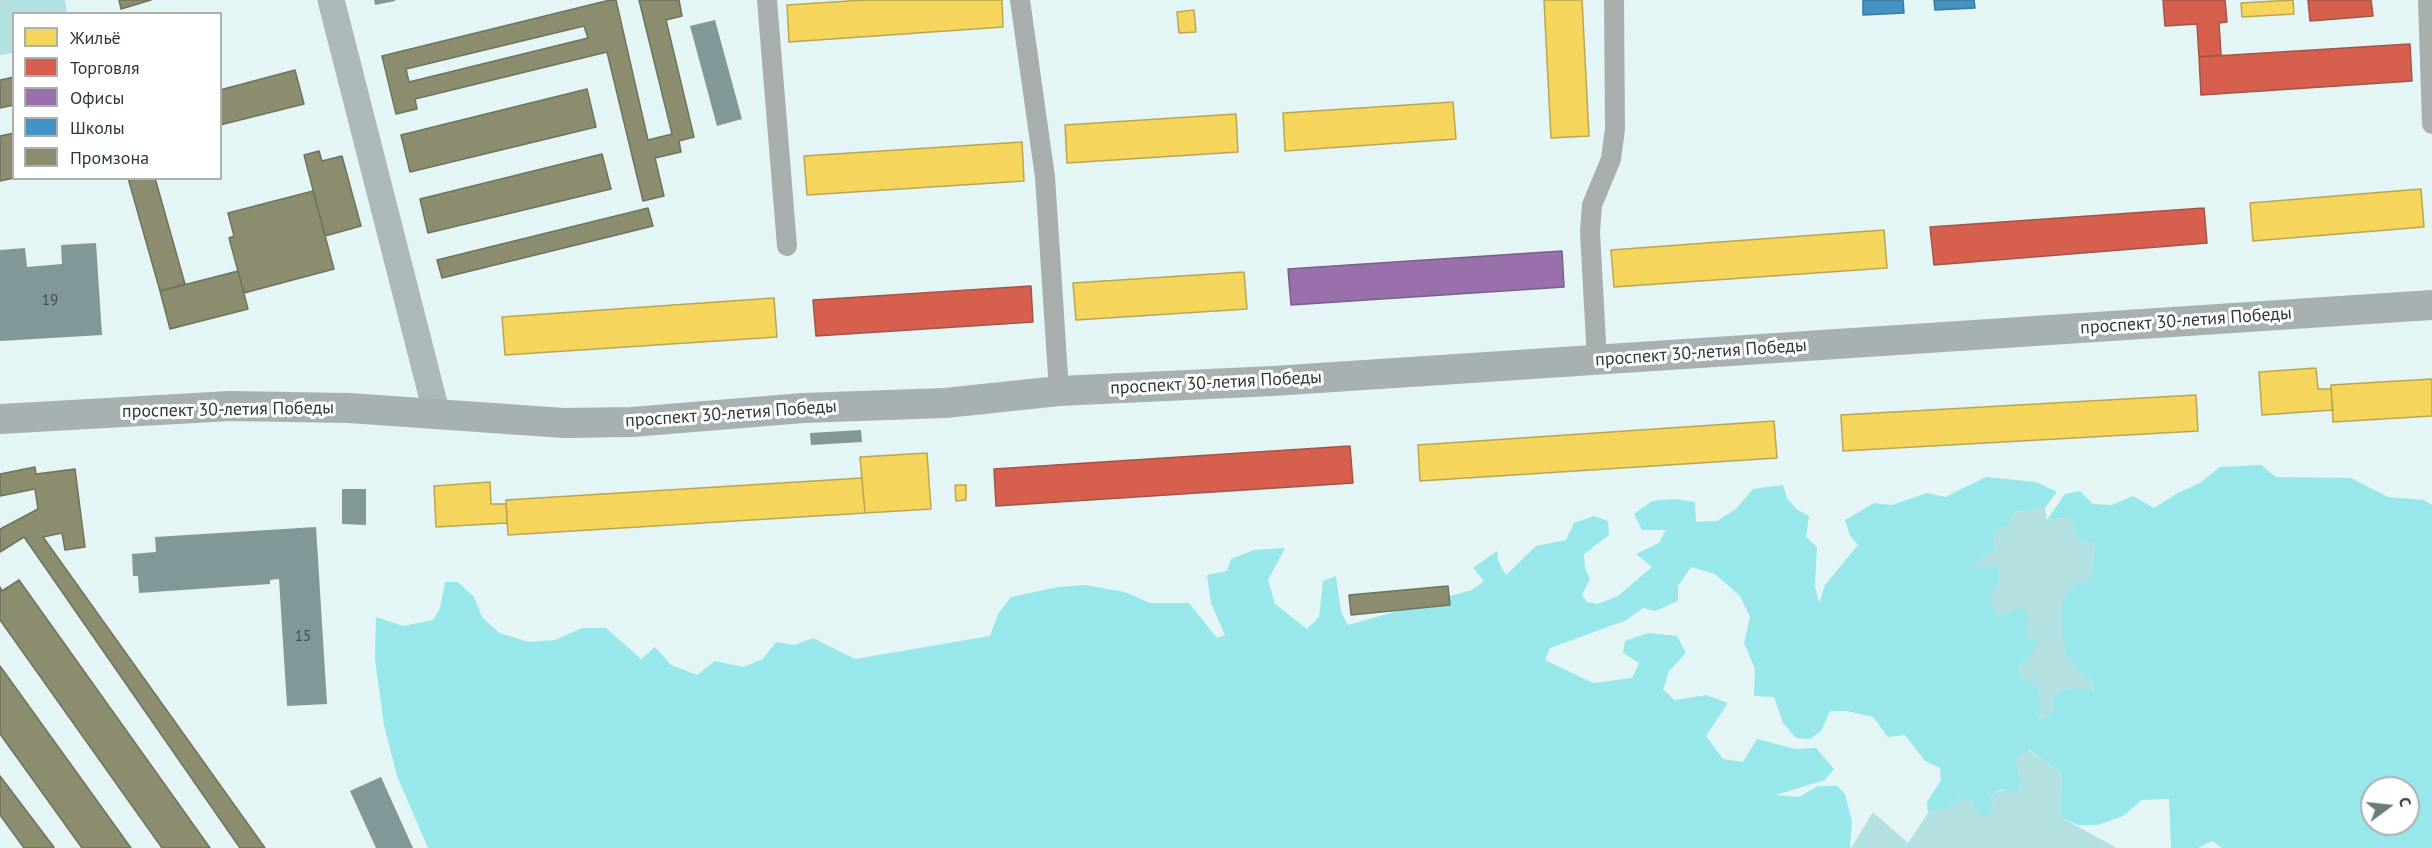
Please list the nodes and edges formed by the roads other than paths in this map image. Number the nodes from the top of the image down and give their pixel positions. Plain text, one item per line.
1 (331, 0) edge
2 (767, 0) edge
3 (1020, 0) edge
4 (1614, 0) edge
5 (2427, 0) edge
6 (2432, 124) edge
7 (787, 246) dead end
8 (2432, 305) edge
9 (1597, 360) junction
10 (1059, 391) junction
11 (437, 415) junction
12 (0, 419) edge

1 - 11 street
2 - 7 street
3 - 10 street
4 - 9 street
5 - 6 street
8 - 9 main road, проспект 30-летия Победы
9 - 10 main road, проспект 30-летия Победы
10 - 11 main road, проспект 30-летия Победы
11 - 12 main road, проспект 30-летия Победы

